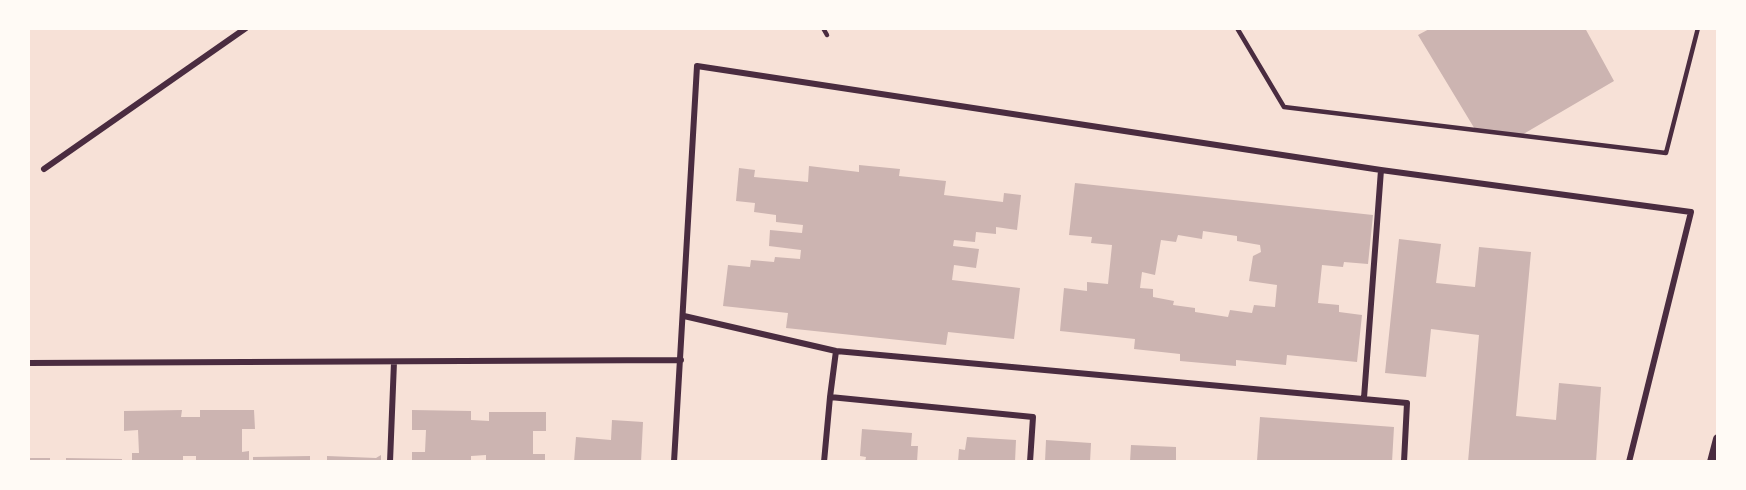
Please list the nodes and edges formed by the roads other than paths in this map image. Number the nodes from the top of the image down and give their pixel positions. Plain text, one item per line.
1 (246, 28) edge
2 (823, 28) edge
3 (1237, 28) edge
4 (1698, 28) edge
5 (827, 35) dead end
6 (44, 169) dead end
7 (1381, 170) junction
8 (684, 316) junction
9 (836, 351) junction
10 (681, 360) junction
11 (394, 362) junction
12 (28, 363) edge
13 (830, 397) junction
14 (1364, 398) junction
15 (1718, 439) edge
16 (390, 462) edge
17 (674, 462) edge
18 (824, 462) edge
19 (1030, 462) edge
20 (1404, 462) edge
21 (1629, 462) edge
22 (1712, 462) edge

1 - 6 street
2 - 5 lane
3 - 4 lane
7 - 8 street
7 - 14 street
7 - 21 street
8 - 9 street
8 - 10 street
9 - 13 street
9 - 14 street
10 - 11 street
10 - 17 street
11 - 12 street
11 - 16 street
13 - 18 street
13 - 19 street
14 - 20 street
15 - 22 street

